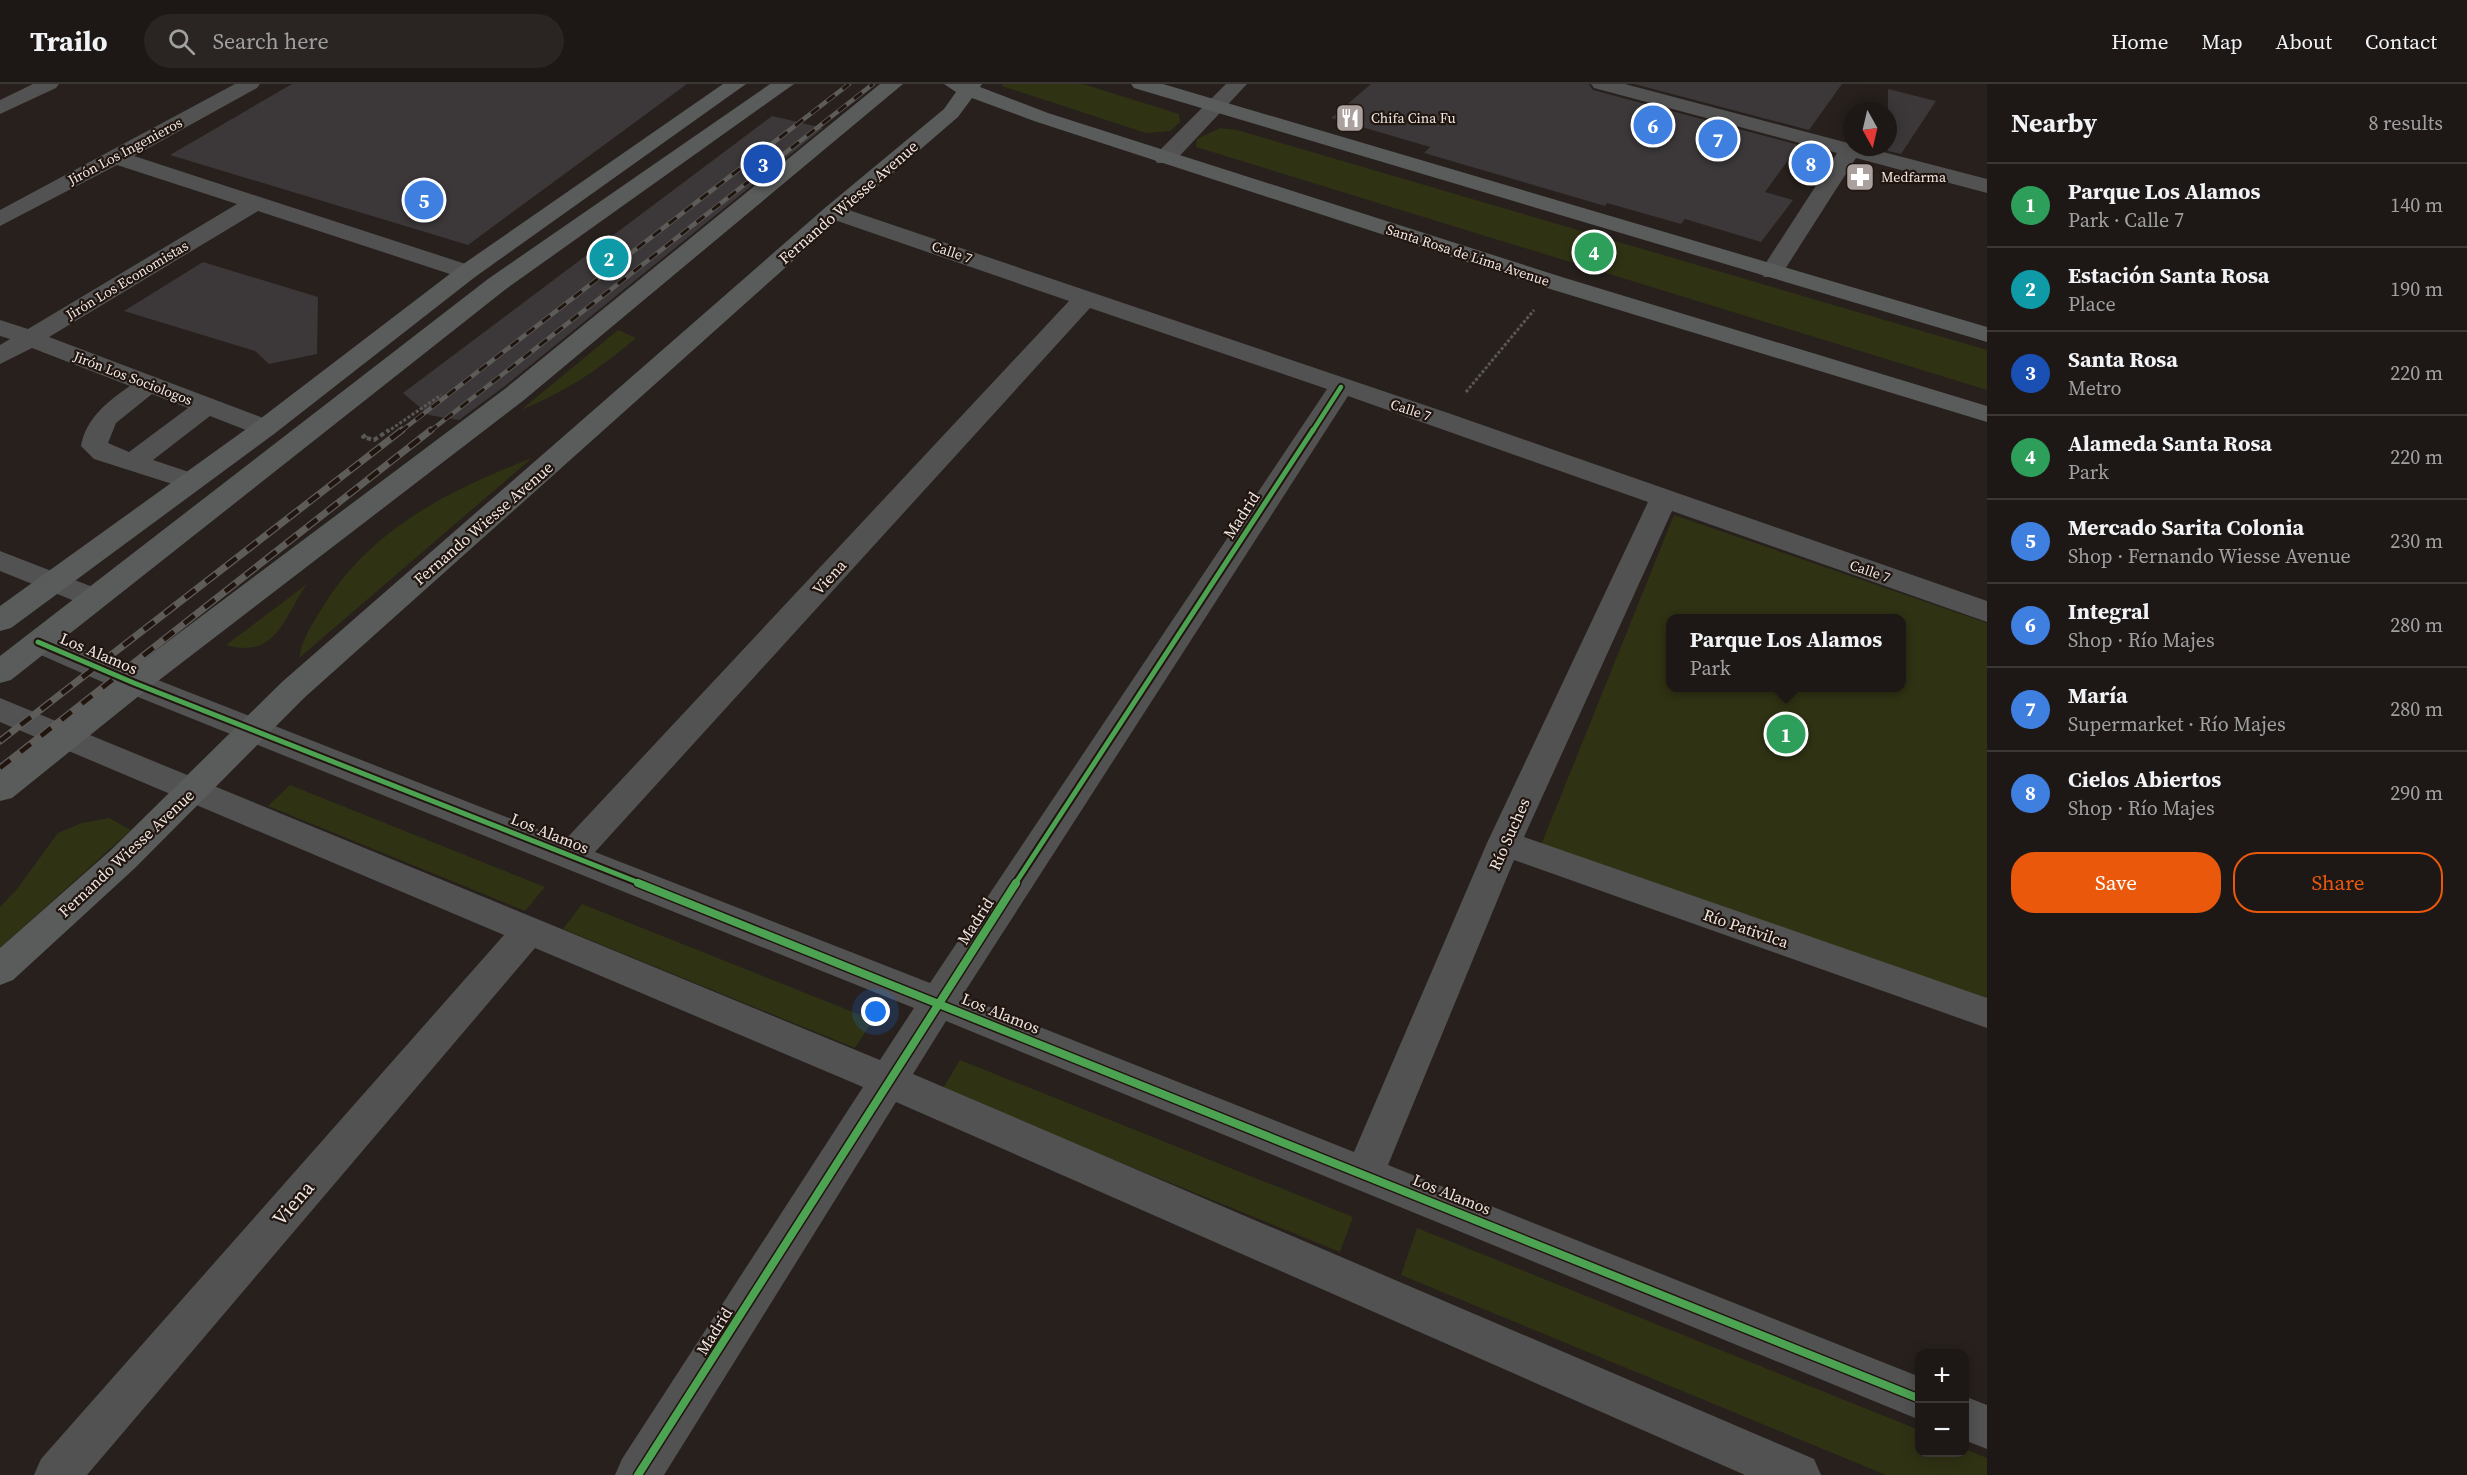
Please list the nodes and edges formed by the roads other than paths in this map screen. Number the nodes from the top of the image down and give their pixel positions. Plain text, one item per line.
1 (49, 84) edge
2 (250, 84) edge
3 (736, 84) edge
4 (784, 84) edge
5 (893, 84) edge
6 (1141, 84) edge
7 (1237, 84) edge
8 (1601, 84) edge
9 (965, 86) edge
10 (1215, 107) junction
11 (0, 108) edge
12 (1843, 148) edge
13 (113, 156) junction
14 (1846, 156) edge
15 (1873, 156) edge
16 (1165, 158) junction
17 (1987, 186) edge
18 (253, 204) junction
19 (834, 212) junction
20 (0, 219) edge
21 (467, 272) junction
22 (1772, 272) junction
23 (1086, 297) junction
24 (0, 327) edge
25 (1987, 335) edge
26 (29, 338) junction
27 (0, 356) edge
28 (149, 384) junction
29 (1341, 387) junction
30 (128, 400) junction
31 (207, 406) junction
32 (1987, 414) edge
33 (185, 422) junction
34 (266, 428) junction
35 (132, 463) junction
36 (191, 482) junction
37 (1663, 500) junction
38 (0, 560) edge
39 (53, 583) junction
40 (92, 598) junction
41 (1987, 612) edge
42 (0, 621) edge
43 (38, 642) junction
44 (0, 672) edge
45 (134, 683) junction
46 (0, 709) edge
47 (252, 730) junction
48 (65, 737) junction
49 (0, 789) edge
50 (192, 791) junction
51 (1504, 843) junction
52 (571, 856) junction
53 (528, 932) junction
54 (0, 970) edge
55 (938, 1002) junction
56 (1987, 1013) edge
57 (889, 1082) junction
58 (1364, 1174) junction
59 (1915, 1397) edge
60 (1969, 1420) edge
61 (1987, 1427) edge
62 (57, 1475) edge
63 (638, 1475) edge
64 (1798, 1475) edge

1 - 11 street
2 - 13 street, Jirón Los Ingenieros
3 - 21 main road
4 - 40 main road
5 - 45 main road
6 - 10 main road
7 - 10 street
8 - 12 street
9 - 16 main road, Santa Rosa de Lima Avenue
9 - 19 main road, Fernando Wiesse Avenue
10 - 16 street
10 - 22 main road
13 - 18 street
13 - 20 street, Jirón Los Ingenieros
14 - 22 street
15 - 17 street
16 - 32 main road, Santa Rosa de Lima Avenue
18 - 21 street
18 - 26 street, Jirón Los Economistas
19 - 23 street, Calle 7
19 - 47 main road, Fernando Wiesse Avenue
21 - 34 main road
22 - 25 main road
23 - 29 street, Calle 7
23 - 52 street, Viena
24 - 26 street, Jirón Los Sociologos
26 - 27 street, Jirón Los Economistas
26 - 28 street, Jirón Los Sociologos
28 - 30 street
28 - 31 street, Jirón Los Sociologos
29 - 37 street, Calle 7
29 - 55 street, Madrid
30 - 33 street
30 - 35 street
31 - 33 street
31 - 34 street, Jirón Los Sociologos
33 - 35 street
34 - 36 main road
35 - 36 street
36 - 39 main road
37 - 41 street, Calle 7
37 - 51 street, Río Suches
38 - 39 street
39 - 40 street
39 - 42 main road
40 - 43 main road
43 - 44 main road
43 - 45 street, Los Alamos
45 - 47 street, Los Alamos
45 - 48 main road
46 - 48 street
47 - 50 main road, Fernando Wiesse Avenue
47 - 52 street, Los Alamos
48 - 49 main road
48 - 50 street
50 - 53 street
50 - 54 main road, Fernando Wiesse Avenue
51 - 56 street, Río Pativilca
51 - 58 street, Río Suches
52 - 55 street, Los Alamos
53 - 57 street
53 - 62 street, Viena
55 - 57 street, Madrid
55 - 58 street, Los Alamos
57 - 63 street, Madrid
57 - 64 street
58 - 59 street, Los Alamos
60 - 61 street

